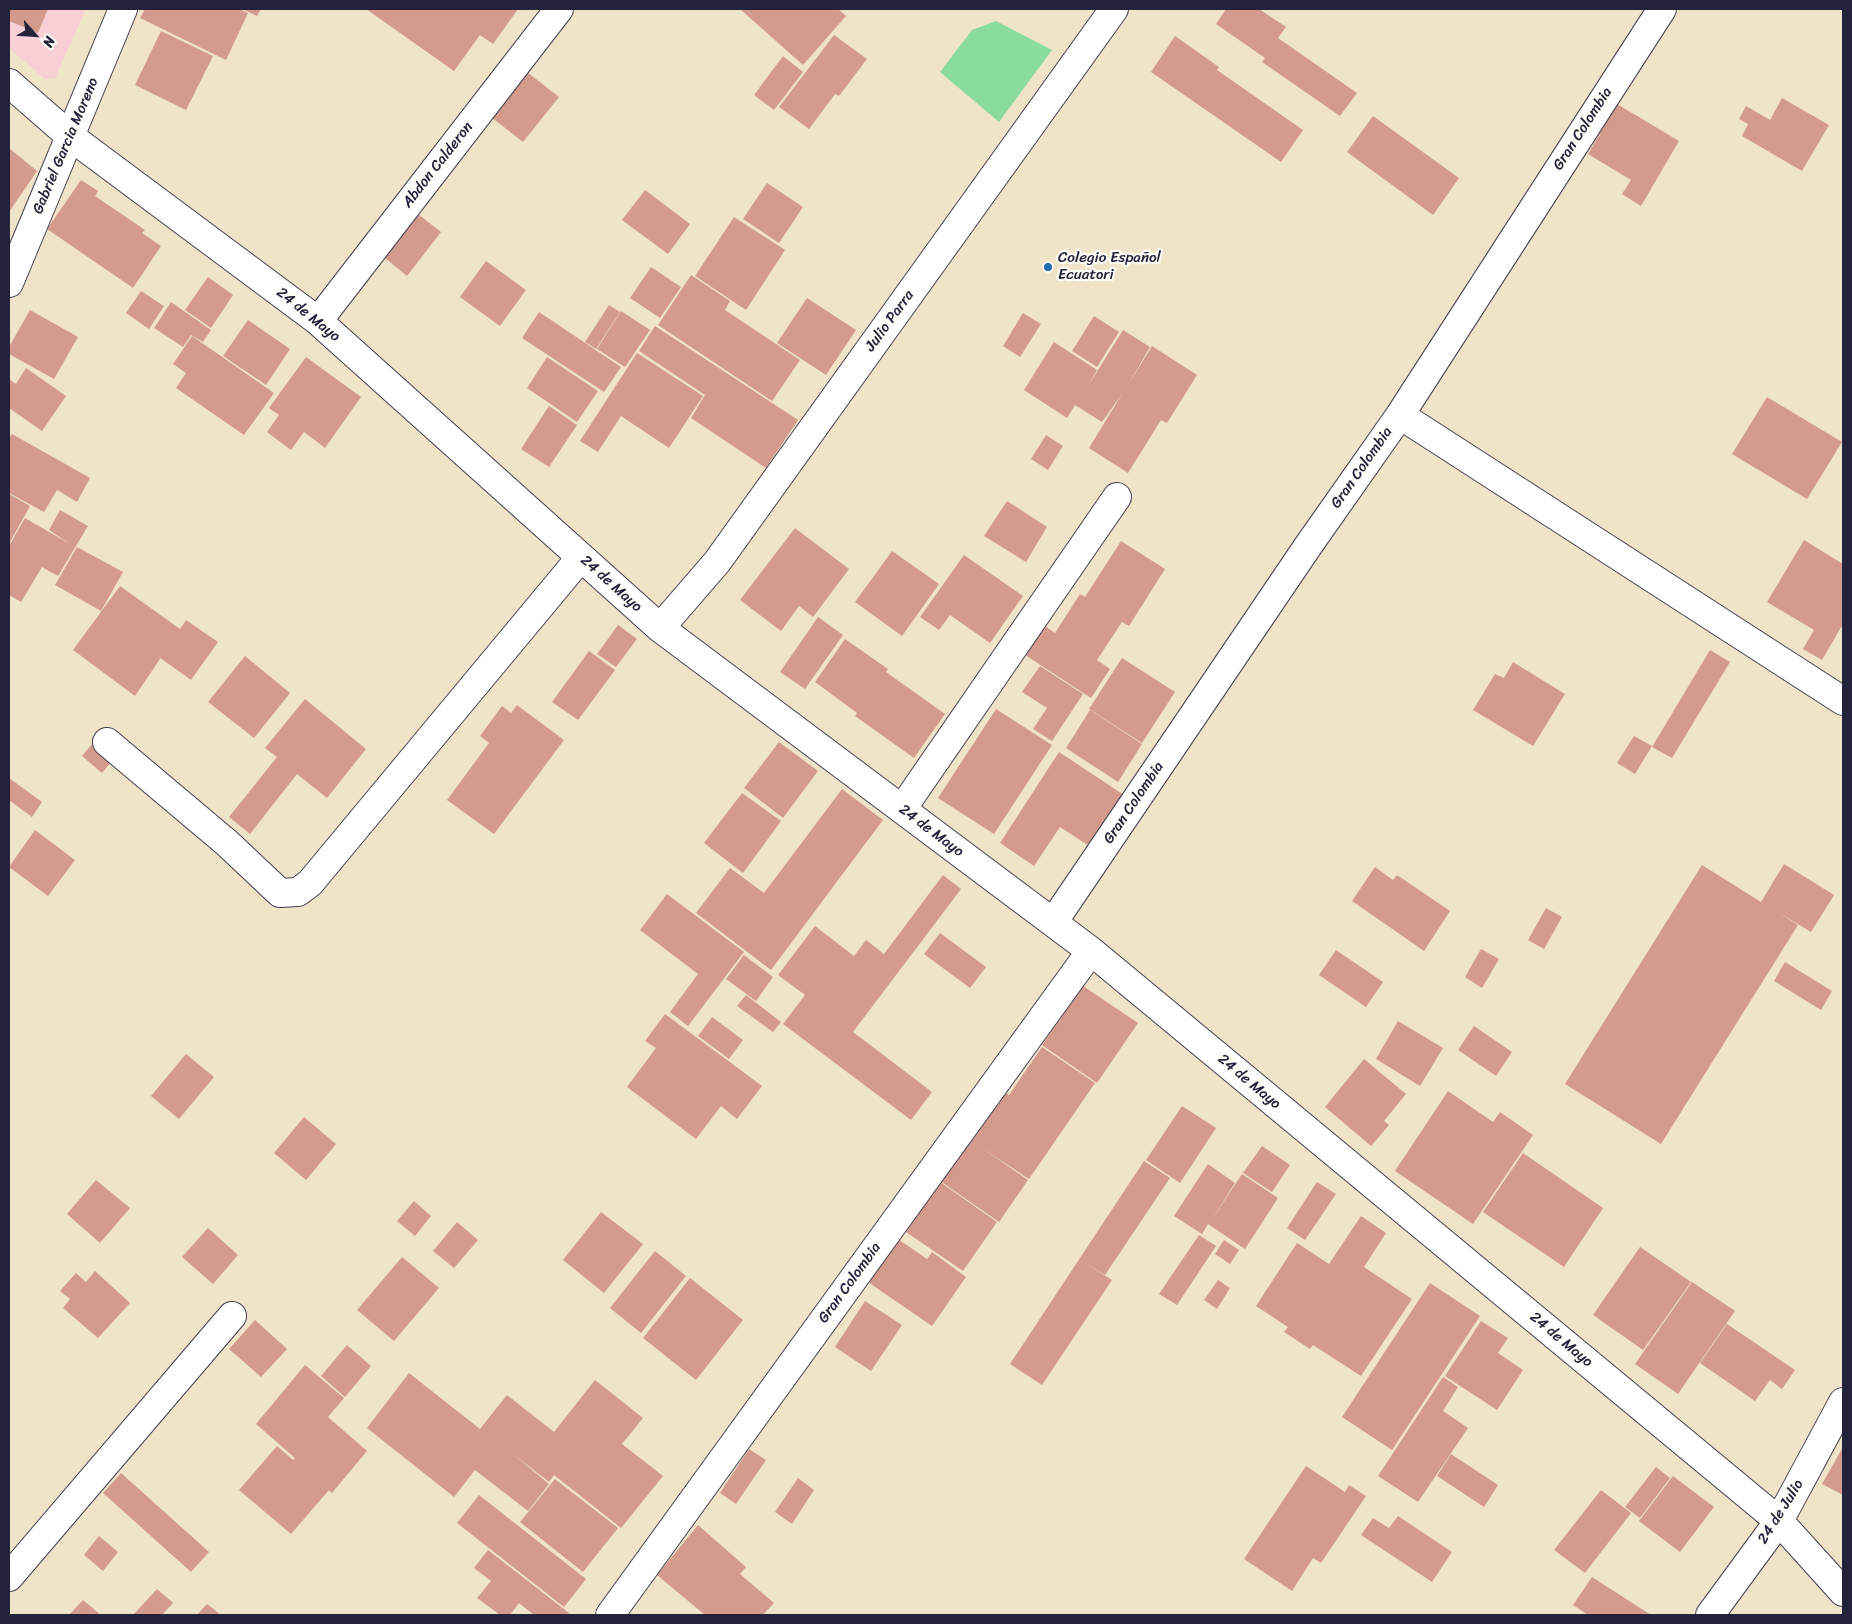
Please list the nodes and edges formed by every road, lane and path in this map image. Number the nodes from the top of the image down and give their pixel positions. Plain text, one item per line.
1 (123, 9) edge
2 (559, 9) edge
3 (1114, 9) edge
4 (1662, 9) edge
5 (9, 83) edge
6 (71, 137) junction
7 (9, 283) edge
8 (318, 320) junction
9 (1400, 415) junction
10 (1117, 497) dead end
11 (581, 557) junction
12 (660, 628) junction
13 (1843, 701) edge
14 (107, 742) dead end
15 (902, 809) junction
16 (1054, 921) junction
17 (1091, 951) junction
18 (232, 1316) dead end
19 (1843, 1402) edge
20 (1779, 1521) junction
21 (9, 1577) edge
22 (1843, 1592) edge
23 (610, 1615) edge
24 (1710, 1615) edge

1 - 6 street, Gabriel Garcia Moreno
2 - 8 street, Abdon Calderon
3 - 12 street, Julio Parra
4 - 9 street, Gran Colombia
5 - 6 street, 24 de Mayo
6 - 7 street, Gabriel Garcia Moreno
6 - 8 street, 24 de Mayo
8 - 11 street, 24 de Mayo
9 - 13 street
9 - 16 street, Gran Colombia
10 - 15 street
11 - 12 street, 24 de Mayo
11 - 14 street
12 - 15 street, 24 de Mayo
15 - 16 street, 24 de Mayo
16 - 17 street, 24 de Mayo
17 - 20 street, 24 de Mayo
17 - 23 street, Gran Colombia
18 - 21 street
19 - 20 street, 24 de Julio
20 - 22 street, 24 de Mayo
20 - 24 street, 24 de Julio

